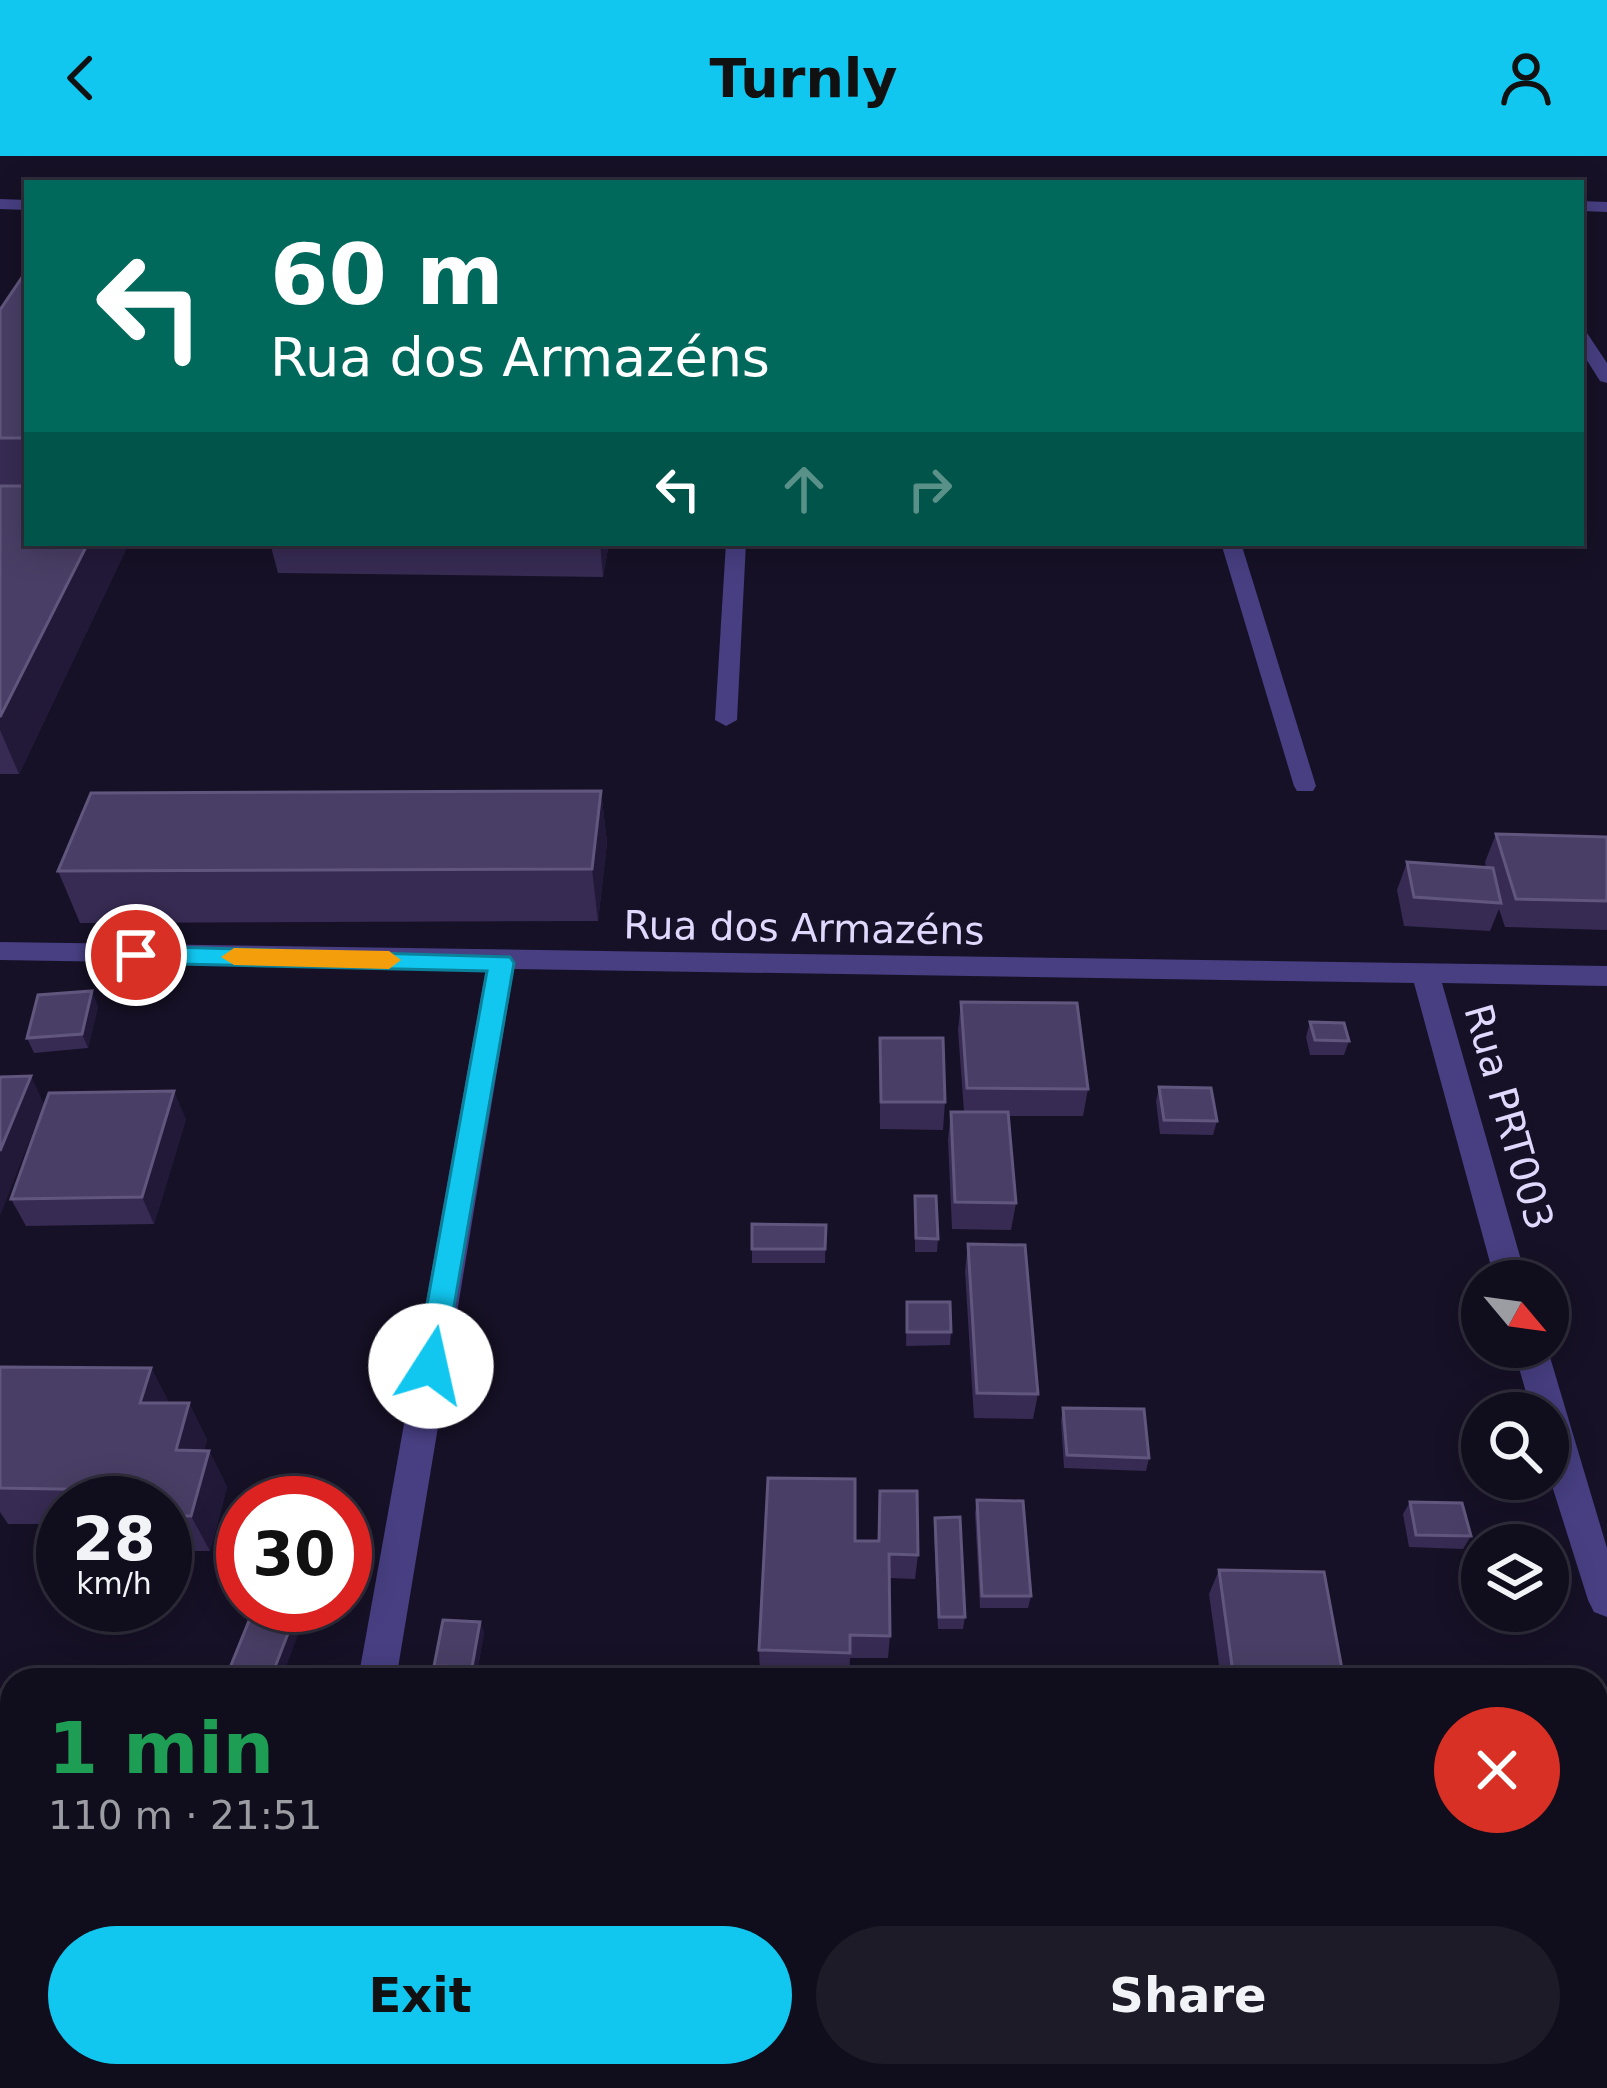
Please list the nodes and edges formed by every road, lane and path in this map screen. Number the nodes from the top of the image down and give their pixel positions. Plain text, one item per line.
1 (1584, 342) edge
2 (1607, 377) edge
3 (736, 546) edge
4 (1232, 546) edge
5 (726, 720) dead end
6 (1305, 786) dead end
7 (0, 952) edge
8 (501, 963) junction
9 (1426, 976) junction
10 (1607, 976) edge
11 (1505, 1260) edge
12 (1536, 1368) edge
13 (1607, 1600) edge
14 (379, 1668) edge

1 - 2 street
3 - 5 lane
4 - 6 lane
7 - 8 street, Rua dos Armazéns
8 - 9 street, Rua dos Armazéns
8 - 14 street
9 - 10 street, Rua dos Armazéns
9 - 11 street, Rua PRT003
12 - 13 street

